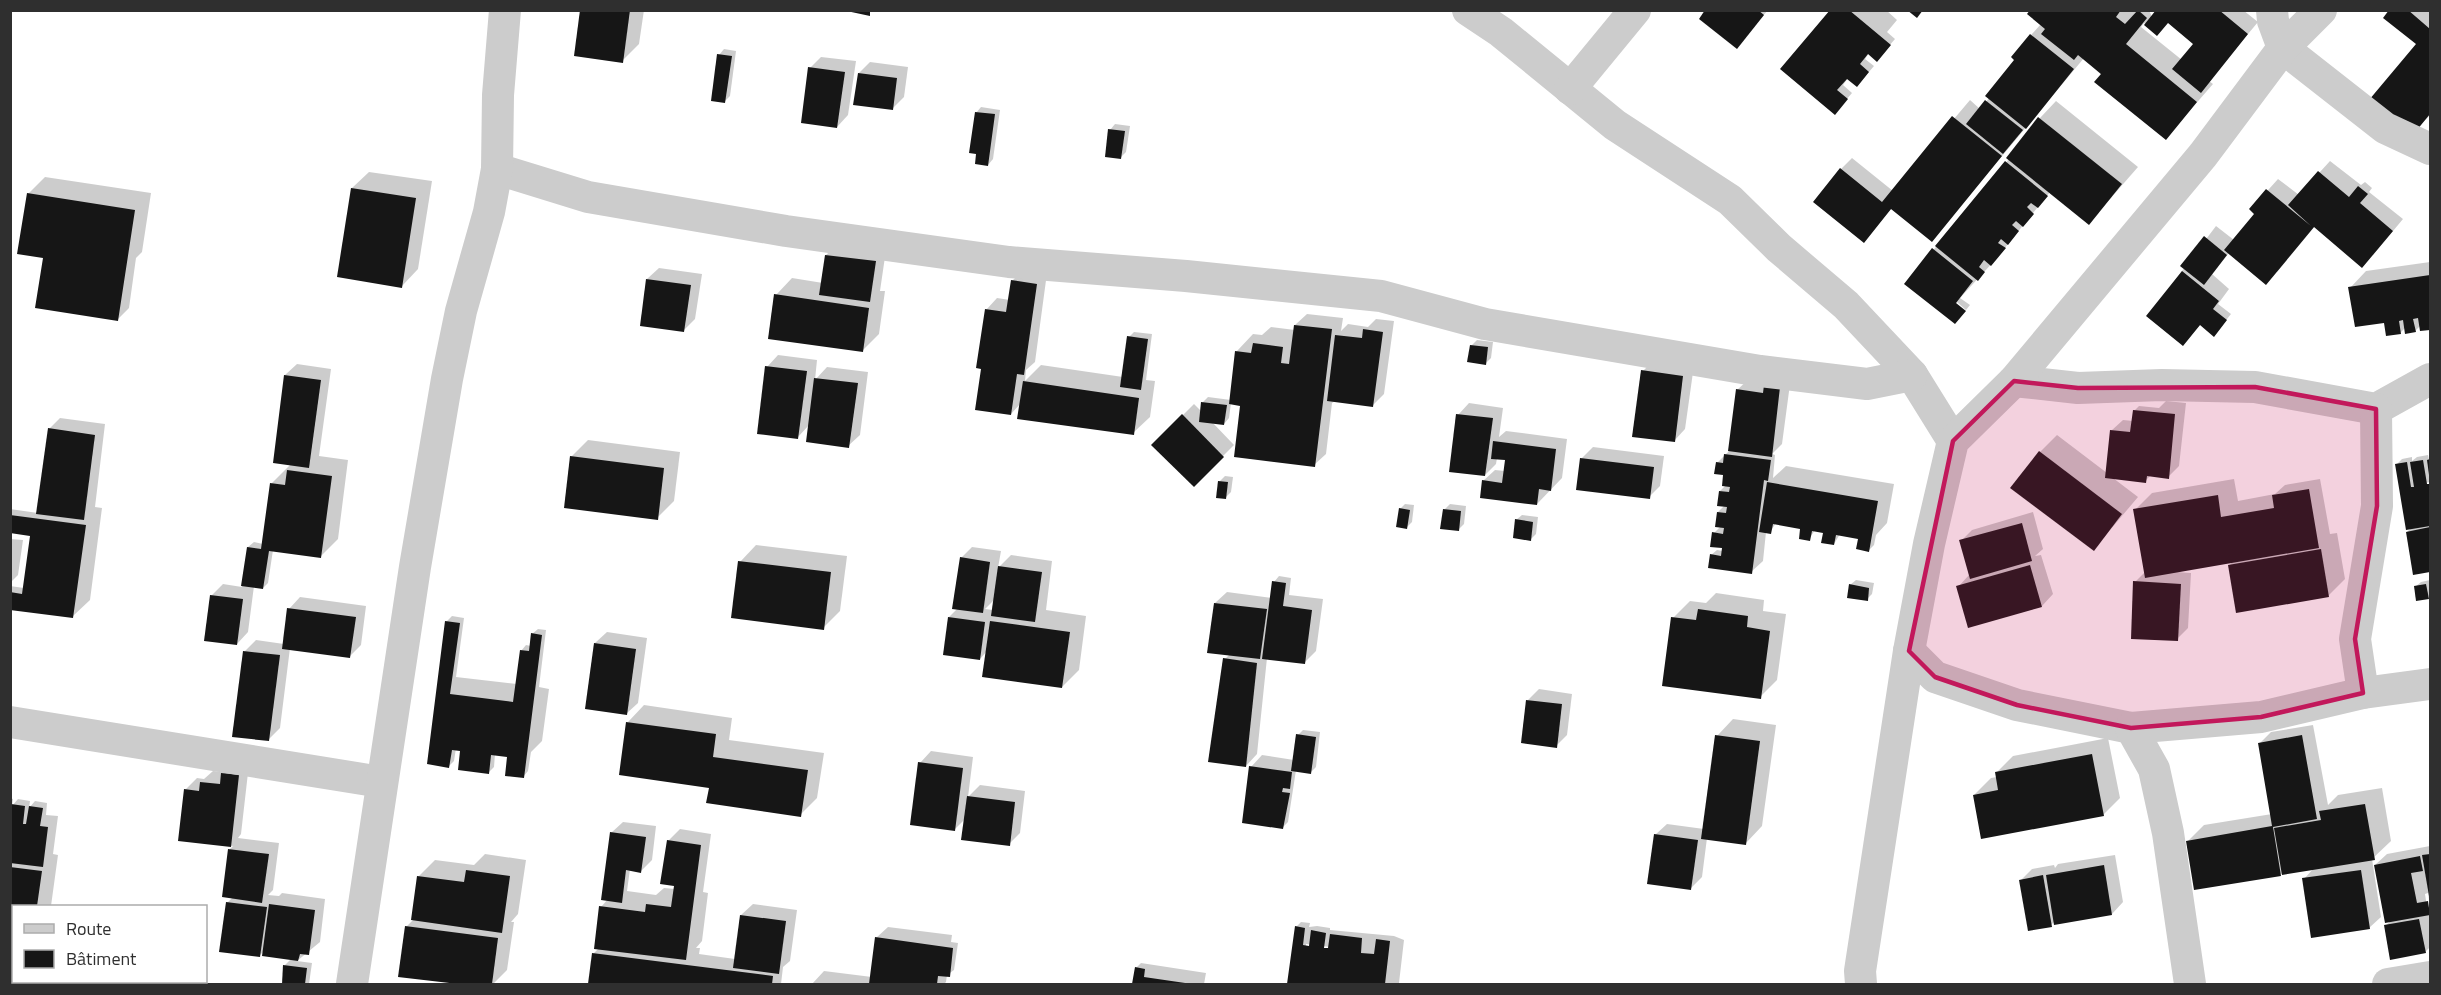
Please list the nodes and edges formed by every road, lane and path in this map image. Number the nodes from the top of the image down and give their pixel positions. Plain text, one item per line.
1 (505, 10) edge
2 (1468, 10) edge
3 (1635, 10) edge
4 (2272, 10) edge
5 (2321, 10) edge
6 (2283, 48) junction
7 (1570, 89) junction
8 (2430, 149) edge
9 (497, 169) junction
10 (1912, 375) junction
11 (2430, 379) edge
12 (2014, 381) junction
13 (2376, 409) junction
14 (1953, 441) junction
15 (1909, 651) junction
16 (2430, 684) edge
17 (2363, 693) junction
18 (10, 722) edge
19 (2131, 728) junction
20 (381, 782) junction
21 (2430, 977) edge
22 (352, 984) edge
23 (1861, 984) edge
24 (2190, 984) edge
25 (2388, 984) edge

1 - 9 street
2 - 7 street
3 - 7 street
4 - 6 street
5 - 6 street
6 - 8 street
6 - 12 street
7 - 10 street
9 - 10 street
9 - 20 street
10 - 14 street
11 - 13 street
12 - 13 street
12 - 14 street
13 - 17 street
14 - 15 street
15 - 19 street
15 - 23 street
16 - 17 street
17 - 19 street
18 - 20 street
19 - 24 street
20 - 22 street
21 - 25 street

